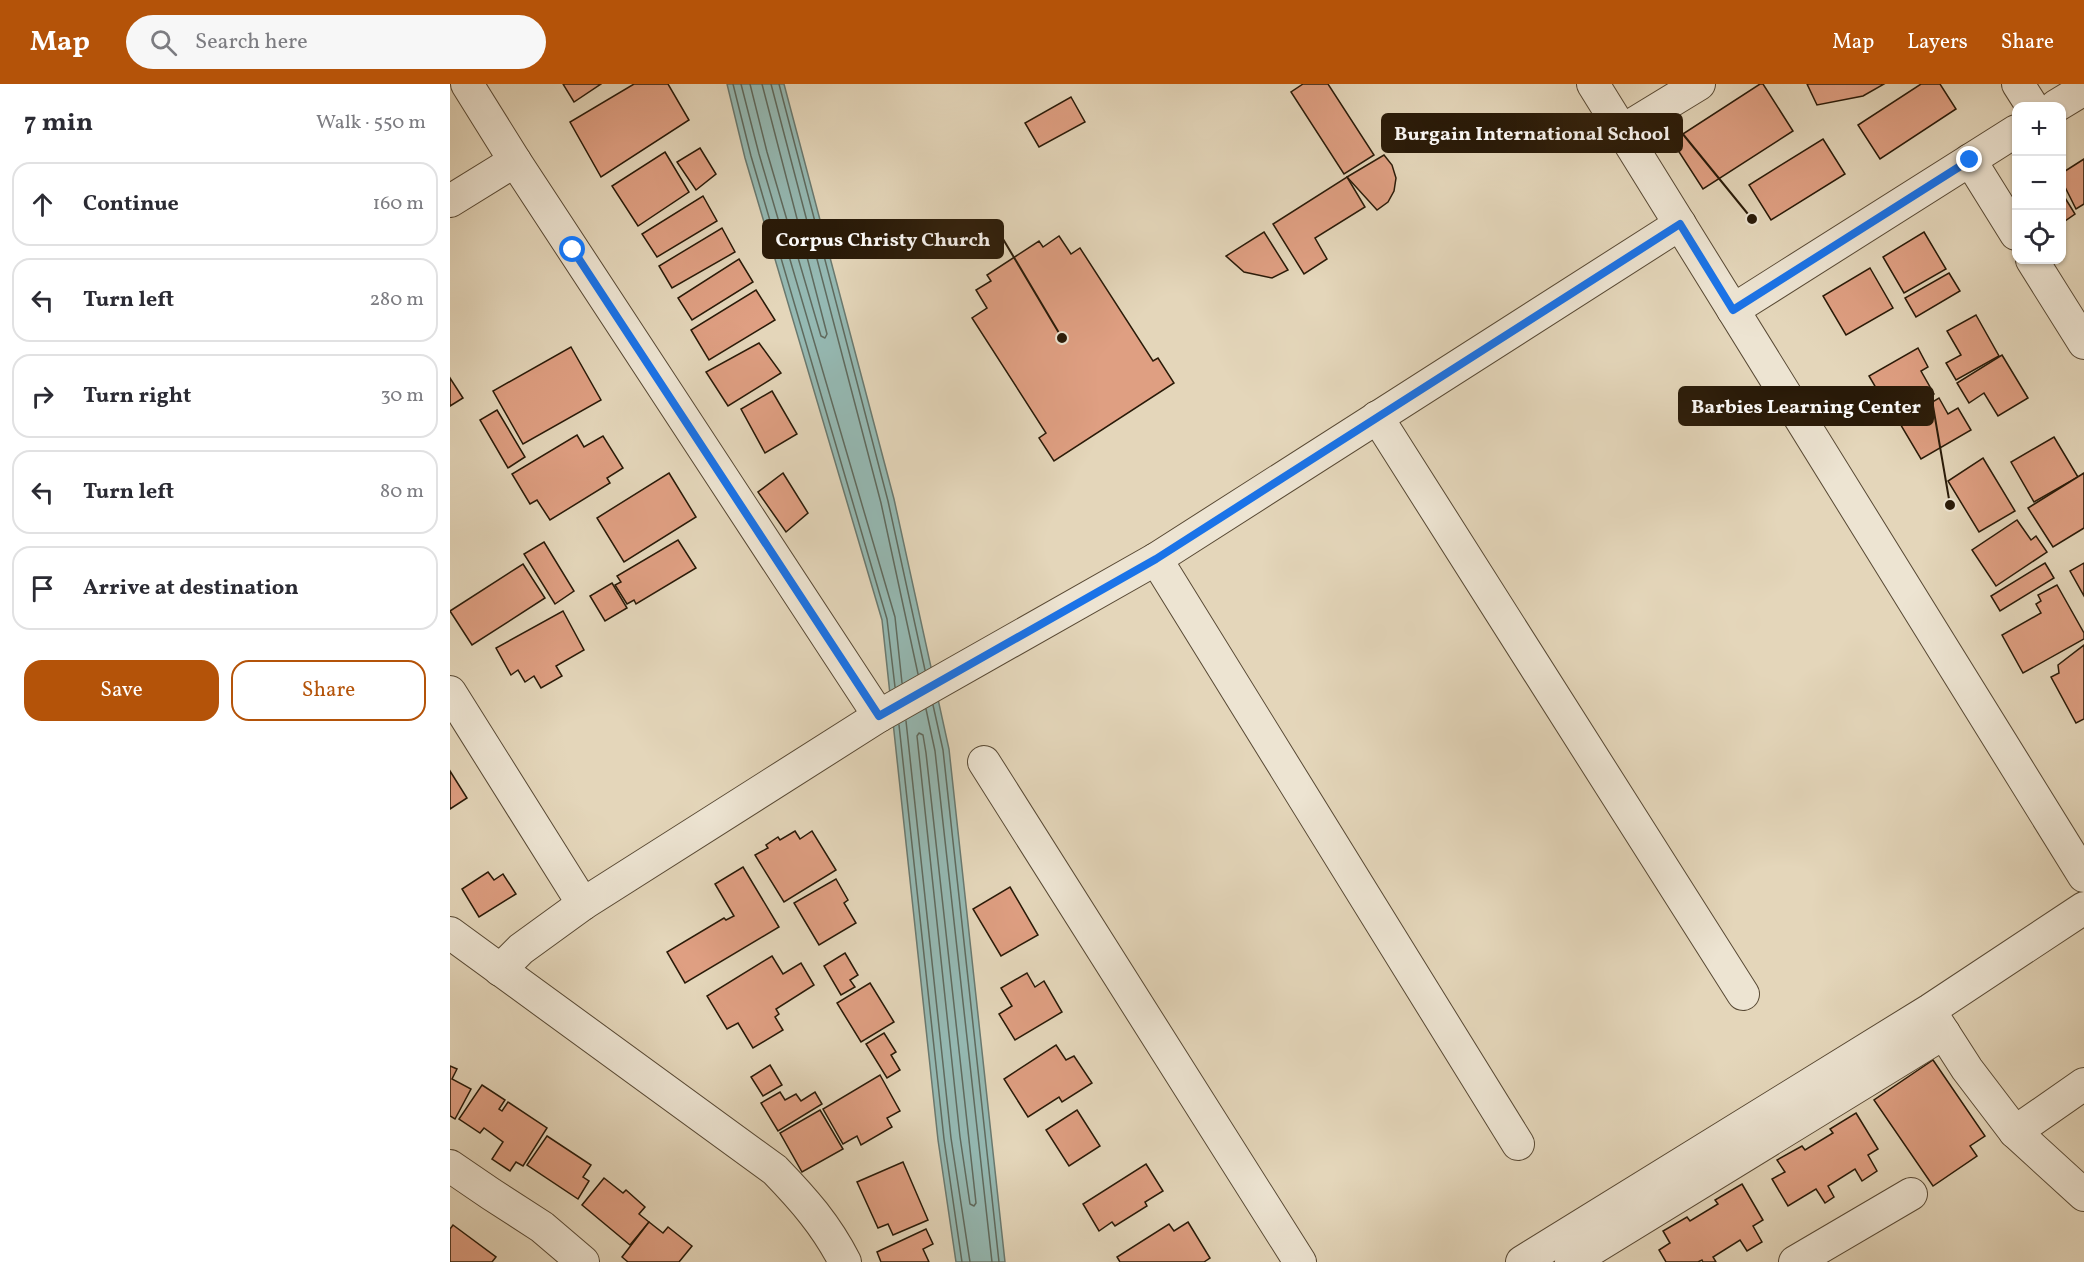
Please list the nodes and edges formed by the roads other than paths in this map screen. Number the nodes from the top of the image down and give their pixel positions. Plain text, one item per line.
1 (467, 84) edge
2 (1593, 84) edge
3 (1699, 84) edge
4 (2018, 84) edge
5 (2084, 89) edge
6 (2029, 102) edge
7 (2063, 102) edge
8 (1622, 131) junction
9 (2012, 134) edge
10 (1970, 160) junction
11 (515, 161) junction
12 (450, 201) edge
13 (1680, 224) junction
14 (2012, 228) edge
15 (2035, 264) edge
16 (1733, 310) junction
17 (2084, 343) edge
18 (1377, 417) junction
19 (1156, 559) junction
20 (450, 692) edge
21 (882, 715) junction
22 (984, 762) dead end
23 (2084, 876) edge
24 (583, 904) junction
25 (2084, 908) edge
26 (450, 933) edge
27 (500, 970) junction
28 (1743, 994) dead end
29 (1937, 1022) junction
30 (2084, 1084) edge
31 (2015, 1132) junction
32 (1518, 1144) dead end
33 (450, 1166) edge
34 (1911, 1194) dead end
35 (2084, 1195) edge
36 (1798, 1261) edge
37 (584, 1262) edge
38 (845, 1262) edge
39 (1300, 1262) edge
40 (1522, 1262) edge
41 (1571, 1262) edge

1 - 11 street
2 - 8 street
3 - 8 street
4 - 6 street
5 - 7 street
8 - 13 street
9 - 10 street
10 - 14 street
10 - 16 street
11 - 12 street
11 - 21 street
13 - 16 street
13 - 18 street
15 - 17 street
16 - 23 street
18 - 19 street
18 - 28 street
19 - 21 street
19 - 32 street
20 - 24 street
21 - 24 street
22 - 39 street
24 - 27 street
25 - 29 street
26 - 27 street
27 - 38 street
29 - 31 street
29 - 40 street
29 - 41 street
30 - 31 street
31 - 35 street
33 - 37 street
34 - 36 street

